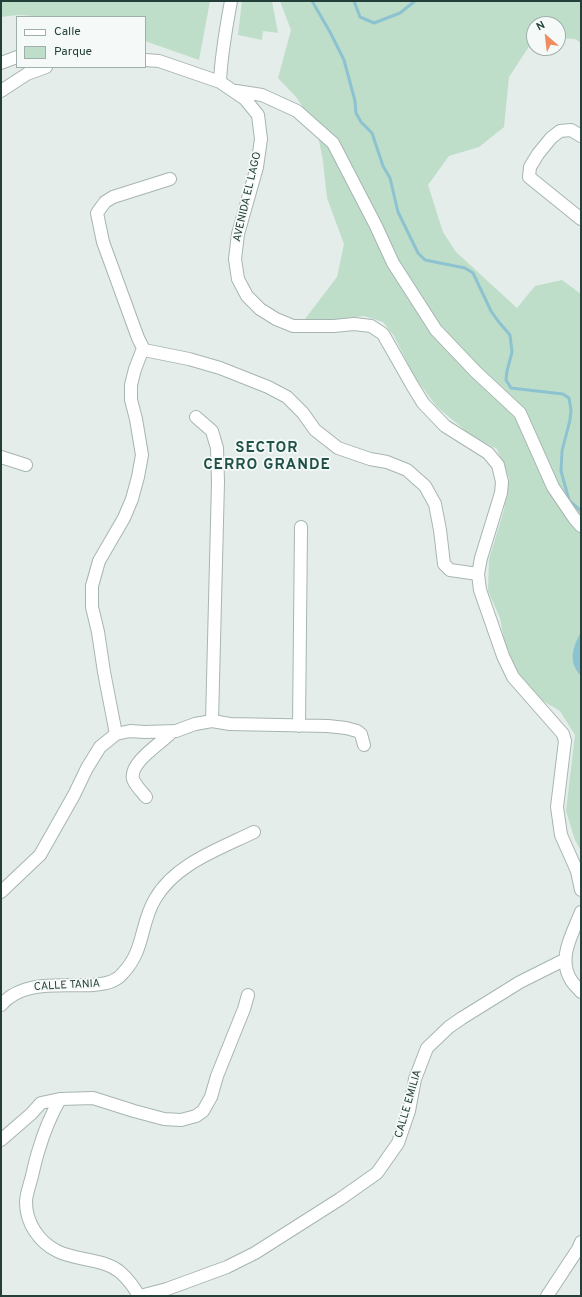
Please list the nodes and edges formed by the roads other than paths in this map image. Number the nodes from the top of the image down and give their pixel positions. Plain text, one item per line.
1 (232, 1) edge
2 (16, 57) edge
3 (146, 60) edge
4 (1, 63) edge
5 (43, 68) edge
6 (220, 82) junction
7 (233, 90) junction
8 (1, 91) edge
9 (581, 136) edge
10 (170, 179) dead end
11 (581, 219) edge
12 (144, 350) junction
13 (196, 417) dead end
14 (1, 457) edge
15 (26, 465) dead end
16 (581, 526) edge
17 (301, 527) dead end
18 (478, 574) junction
19 (212, 721) junction
20 (299, 726) junction
21 (173, 731) junction
22 (116, 734) junction
23 (364, 745) dead end
24 (146, 797) dead end
25 (254, 832) dead end
26 (581, 890) edge
27 (1, 892) edge
28 (581, 912) edge
29 (564, 960) junction
30 (581, 992) edge
31 (248, 995) dead end
32 (1, 1005) edge
33 (60, 1098) junction
34 (1, 1140) edge
35 (580, 1248) edge
36 (166, 1292) edge
37 (140, 1296) edge
38 (547, 1296) edge

1 - 6 street
2 - 4 street
3 - 6 street, AVENIDA EL LAGO
5 - 8 street
6 - 7 street, AVENIDA EL LAGO
7 - 16 street
7 - 18 street, AVENIDA EL LAGO
9 - 11 street
10 - 12 street
12 - 18 street
12 - 22 street
13 - 19 street
14 - 15 street
17 - 20 street
18 - 26 street, AVENIDA EL LAGO
19 - 20 street
19 - 21 street
20 - 23 street
21 - 22 street
21 - 24 street
22 - 27 street
25 - 32 street, CALLE TANIA
28 - 29 street
29 - 30 street
29 - 36 street, CALLE EMILIA
31 - 33 street
33 - 34 street
33 - 37 street
35 - 38 street
36 - 37 street, CALLE EMILIA

